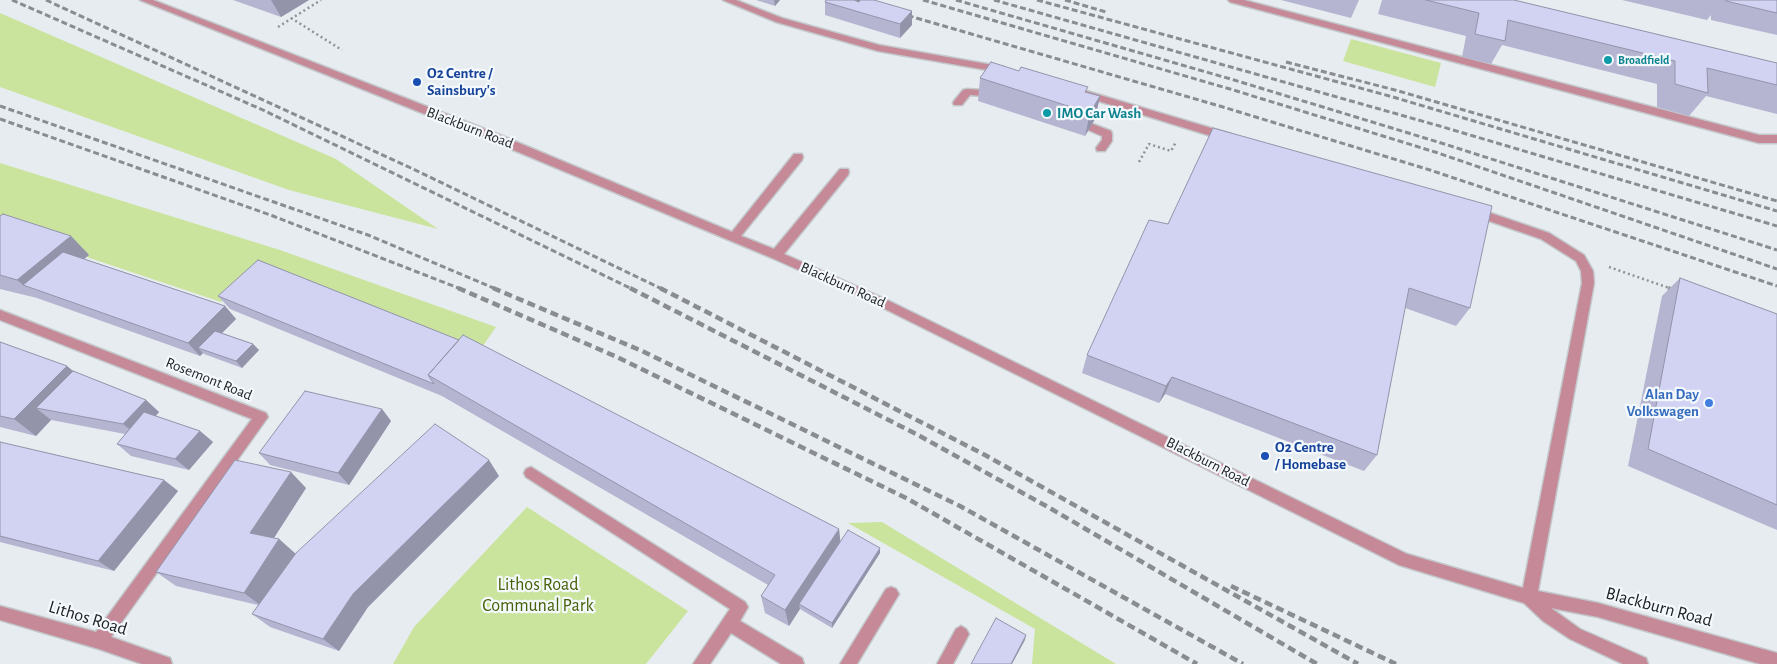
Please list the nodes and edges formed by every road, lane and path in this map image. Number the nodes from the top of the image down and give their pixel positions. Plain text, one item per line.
1 (145, 0) edge
2 (321, 0) edge
3 (728, 0) edge
4 (1233, 0) edge
5 (291, 18) junction
6 (278, 27) dead end
7 (342, 50) dead end
8 (1019, 73) edge
9 (1074, 90) edge
10 (983, 93) edge
11 (958, 103) dead end
12 (1185, 124) junction
13 (1090, 127) edge
14 (1777, 139) edge
15 (1241, 141) edge
16 (1101, 148) dead end
17 (798, 157) dead end
18 (1139, 162) dead end
19 (844, 172) dead end
20 (1467, 209) edge
21 (734, 237) junction
22 (776, 255) junction
23 (1580, 258) junction
24 (1681, 293) edge
25 (0, 315) edge
26 (531, 473) dead end
27 (891, 594) dead end
28 (1529, 597) junction
29 (0, 613) edge
30 (729, 623) junction
31 (962, 634) dead end
32 (99, 640) junction
33 (1777, 661) edge
34 (164, 664) edge
35 (701, 664) edge
36 (796, 664) edge
37 (848, 664) edge
38 (945, 664) edge
39 (1640, 664) edge

1 - 21 street, Blackburn Road
2 - 5 path
3 - 8 street
4 - 14 street
5 - 6 path
5 - 7 path
9 - 12 street
10 - 11 street
12 - 15 street
12 - 18 path
13 - 16 street
17 - 21 street
19 - 22 street
20 - 23 street
21 - 22 street, Blackburn Road
22 - 28 street, Blackburn Road
23 - 24 path
23 - 28 street
25 - 32 street, Rosemont Road
26 - 30 street
27 - 37 street
28 - 33 street, Blackburn Road
28 - 39 street, Blackburn Road
29 - 32 street, Lithos Road
30 - 35 street
30 - 36 street
31 - 38 street
32 - 34 street, Lithos Road

